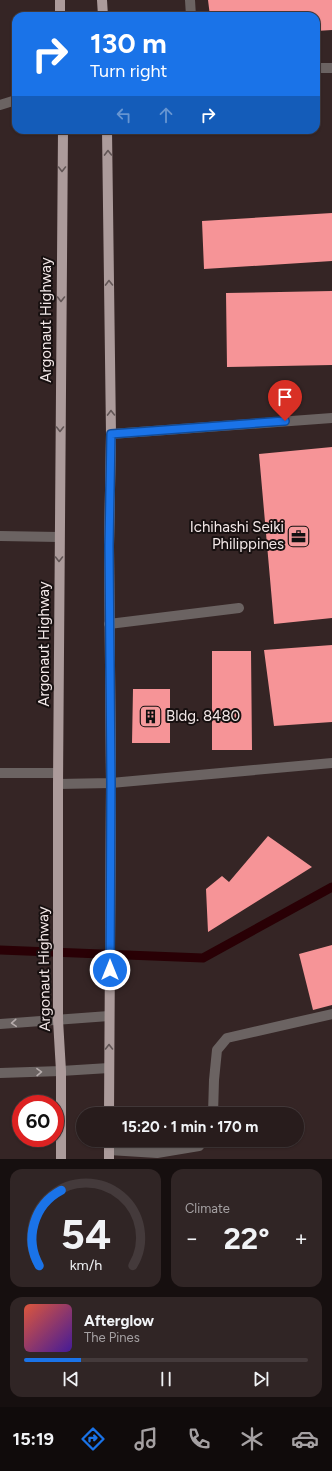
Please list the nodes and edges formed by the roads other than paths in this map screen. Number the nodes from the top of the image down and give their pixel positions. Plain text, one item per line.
1 (60, 0) edge
2 (102, 0) edge
3 (190, 0) edge
4 (60, 12) edge
5 (103, 12) edge
6 (191, 12) edge
7 (320, 68) edge
8 (332, 68) edge
9 (12, 101) edge
10 (0, 104) edge
11 (63, 134) edge
12 (107, 134) edge
13 (332, 418) edge
14 (111, 434) junction
15 (0, 536) edge
16 (59, 537) junction
17 (238, 608) dead end
18 (109, 624) junction
19 (332, 763) edge
20 (0, 773) edge
21 (58, 773) junction
22 (58, 784) junction
23 (111, 784) junction
24 (332, 1014) edge
25 (109, 1016) junction
26 (58, 1020) junction
27 (0, 1024) edge
28 (109, 1068) junction
29 (61, 1071) junction
30 (0, 1072) edge
31 (109, 1107) edge
32 (213, 1107) edge
33 (193, 1147) edge
34 (109, 1150) edge
35 (61, 1159) edge

1 - 4 main road
2 - 5 main road
3 - 6 street
7 - 8 street
9 - 10 street
11 -> 16 main road, Argonaut Highway
14 -> 12 main road
13 - 14 street
14 - 18 main road
15 - 16 street
16 -> 21 main road, Argonaut Highway
17 - 18 street
18 - 23 main road
19 - 23 street
20 - 21 street
21 - 22 main road, Argonaut Highway
22 - 23 street
22 - 26 main road, Argonaut Highway
23 - 25 main road
24 - 32 street
25 - 26 street
28 -> 25 main road
26 -> 27 street
26 - 29 main road, Argonaut Highway
28 - 29 street
28 - 31 main road
30 -> 29 street
29 - 35 main road, Argonaut Highway
33 - 34 street

